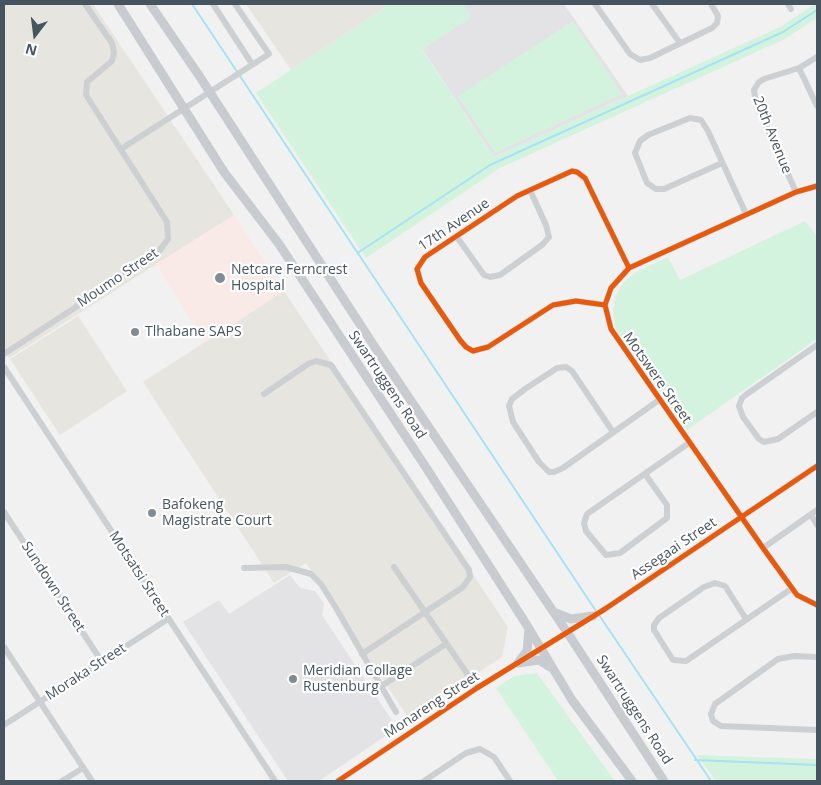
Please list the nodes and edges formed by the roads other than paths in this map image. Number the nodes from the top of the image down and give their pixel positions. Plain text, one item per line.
1 (85, 4) edge
2 (118, 4) edge
3 (150, 4) edge
4 (213, 4) edge
5 (235, 4) edge
6 (595, 4) edge
7 (652, 4) edge
8 (710, 4) edge
9 (680, 43) junction
10 (817, 58) edge
11 (252, 64) junction
12 (799, 68) junction
13 (209, 92) junction
14 (817, 106) edge
15 (184, 109) junction
16 (121, 149) junction
17 (722, 163) junction
18 (817, 186) edge
19 (530, 190) junction
20 (796, 192) junction
21 (746, 214) junction
22 (457, 237) junction
23 (629, 268) junction
24 (605, 305) junction
25 (817, 345) edge
26 (4, 354) edge
27 (4, 367) edge
28 (264, 394) dead end
29 (659, 400) junction
30 (817, 412) edge
31 (613, 432) junction
32 (689, 443) junction
33 (817, 466) edge
34 (645, 474) junction
35 (817, 510) edge
36 (4, 512) edge
37 (811, 515) junction
38 (741, 517) junction
39 (817, 525) edge
40 (763, 548) junction
41 (394, 567) dead end
42 (244, 568) dead end
43 (792, 588) junction
44 (817, 605) edge
45 (548, 606) junction
46 (425, 612) junction
47 (593, 616) junction
48 (168, 619) junction
49 (746, 619) junction
50 (528, 627) junction
51 (567, 632) junction
52 (446, 644) junction
53 (4, 647) edge
54 (541, 649) junction
55 (362, 654) junction
56 (817, 657) edge
57 (102, 662) junction
58 (518, 663) junction
59 (554, 670) junction
60 (380, 687) junction
61 (477, 688) junction
62 (40, 702) junction
63 (396, 712) dead end
64 (4, 726) edge
65 (817, 730) edge
66 (83, 768) junction
67 (62, 781) edge
68 (92, 781) edge
69 (275, 781) edge
70 (338, 781) edge
71 (424, 781) edge
72 (510, 781) edge
73 (632, 781) edge
74 (664, 781) edge

1 - 16 street, Moumo Street
2 - 15 main road, Swartruggens Road
3 - 13 main road, Swartruggens Road
4 - 11 street
5 - 11 street
6 - 9 street
7 - 9 street
8 - 9 street
10 - 12 street, 20th Avenue
11 - 13 street
12 - 14 street
12 - 20 street, 20th Avenue
13 - 15 street
13 - 45 main road, Swartruggens Road
15 - 16 street
15 - 50 main road, Swartruggens Road
16 - 26 street, Moumo Street
17 - 17 street
17 - 21 street
18 - 20 street
19 - 22 street, 17th Avenue
19 - 22 street
19 - 23 street, 17th Avenue
20 - 21 street
21 - 23 street
22 - 24 street, 17th Avenue
23 - 24 street
24 - 29 street, Motswere Street
25 - 30 street
27 - 48 street, Motsatsi Street
28 - 46 street
29 - 31 street
29 - 32 street, Motswere Street
31 - 31 street
32 - 34 street
32 - 38 street, Motswere Street
33 - 38 street, Assegaai Street
34 - 34 street
35 - 37 street
36 - 57 street, Sundown Street
37 - 39 street
37 - 40 street
38 - 40 street, Motswere Street
38 - 47 street, Assegaai Street
40 - 43 street, Motswere Street
41 - 46 street
42 - 55 street
43 - 44 street, Motswere Street
43 - 49 street
45 - 47 main road
45 - 51 main road, Swartruggens Road
46 - 52 street
46 - 55 street
47 - 51 street, Assegaai Street
48 - 57 street, Moraka Street
48 - 69 street, Motsatsi Street
49 - 49 street
50 - 54 main road, Swartruggens Road
50 - 58 main road
51 - 54 street, Assegaai Street
51 - 74 main road, Swartruggens Road
52 - 60 street
52 - 61 street
53 - 62 street
54 - 58 street, Monareng Street
54 - 59 main road, Swartruggens Road
55 - 60 street
56 - 65 street
57 - 62 street, Moraka Street
58 - 59 main road
58 - 61 street, Monareng Street
59 - 73 main road, Swartruggens Road
60 - 63 street
61 - 70 street, Monareng Street
62 - 64 street, Moraka Street
62 - 66 street
66 - 67 street
66 - 68 street
71 - 72 street

